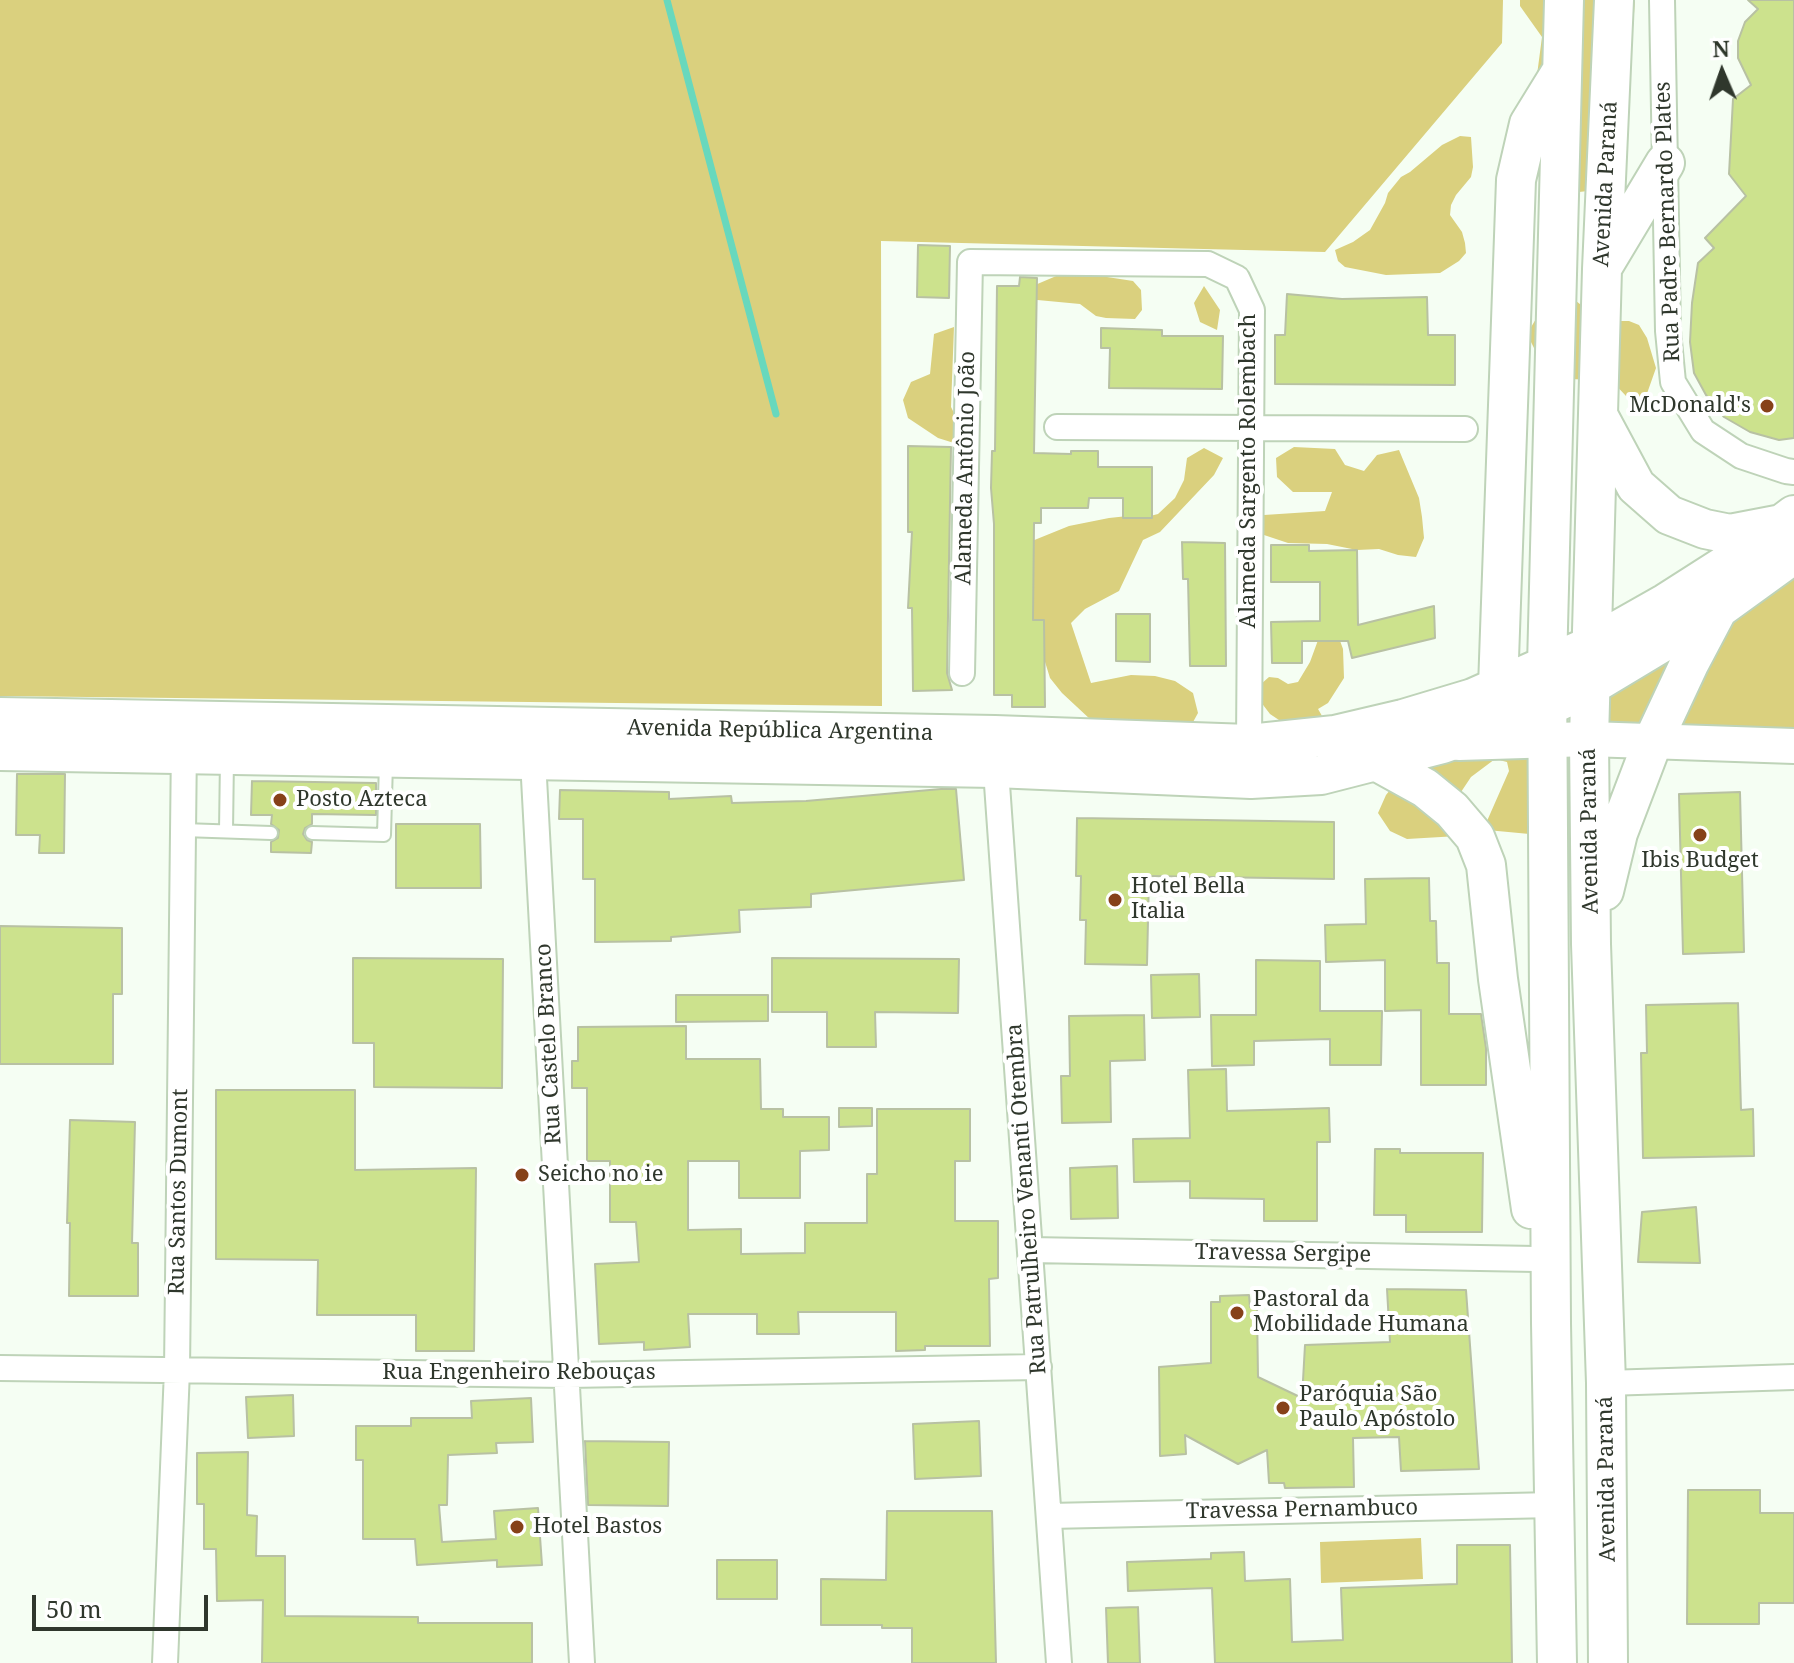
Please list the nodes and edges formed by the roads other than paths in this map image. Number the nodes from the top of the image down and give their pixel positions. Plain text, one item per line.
1 (1564, 0) edge
2 (1614, 0) edge
3 (1662, 0) edge
4 (1561, 72) junction
5 (1665, 163) junction
6 (970, 262) joint
7 (1602, 269) junction
8 (1597, 413) junction
9 (1057, 427) dead end
10 (1252, 427) junction
11 (1465, 429) dead end
12 (1794, 472) edge
13 (1790, 531) edge
14 (1718, 609) junction
15 (1590, 646) junction
16 (1547, 666) junction
17 (962, 673) dead end
18 (1590, 686) junction
19 (1498, 687) junction
20 (0, 717) edge
21 (1549, 723) junction
22 (184, 737) junction
23 (1589, 739) junction
24 (1653, 741) junction
25 (1249, 744) junction
26 (1794, 746) edge
27 (0, 751) edge
28 (995, 751) junction
29 (227, 755) junction
30 (386, 759) junction
31 (533, 760) junction
32 (1378, 762) junction
33 (183, 830) junction
34 (226, 831) junction
35 (271, 833) dead end
36 (312, 833) dead end
37 (1591, 944) junction
38 (1030, 1250) junction
39 (1536, 1259) junction
40 (1551, 1323) junction
41 (1039, 1367) junction
42 (0, 1368) edge
43 (177, 1370) junction
44 (568, 1375) junction
45 (1794, 1377) edge
46 (1606, 1383) junction
47 (1554, 1505) junction
48 (1049, 1516) junction
49 (165, 1663) edge
50 (582, 1663) edge
51 (1059, 1663) edge
52 (1557, 1663) edge
53 (1608, 1663) edge

1 - 4 main road, Avenida Paraná
2 - 7 main road, Avenida Paraná
3 - 5 street, Rua Padre Bernardo Plates
4 - 16 main road, Avenida Paraná
4 - 19 main road
5 - 7 main road
5 - 12 street, Rua Padre Bernardo Plates
6 - 10 street, Alameda Sargento Rolembach
6 - 17 street, Alameda Antônio João
7 - 8 main road, Avenida Paraná
8 - 13 main road
8 - 15 main road, Avenida Paraná
9 - 10 street
10 - 11 street
10 - 25 street, Alameda Sargento Rolembach
13 - 14 main road
13 - 15 main road, Avenida República Argentina
14 - 18 main road
14 - 24 main road
15 - 16 main road, Avenida República Argentina
15 - 18 main road, Avenida Paraná
16 - 19 main road, Avenida República Argentina
16 - 21 main road, Avenida Paraná
18 - 21 main road
18 - 23 main road, Avenida Paraná
19 - 25 main road, Avenida República Argentina
20 - 22 main road, Avenida República Argentina
21 - 23 main road, Avenida República Argentina
21 - 32 main road, Avenida República Argentina
21 - 40 main road, Avenida Paraná
22 - 27 main road, Avenida República Argentina
22 - 28 main road, Avenida República Argentina
22 - 29 main road, Avenida República Argentina
22 - 33 street, Rua Santos Dumont
23 - 24 main road, Avenida República Argentina
23 - 37 main road, Avenida Paraná
24 - 26 main road, Avenida República Argentina
24 - 37 main road
25 - 28 main road, Avenida República Argentina
28 - 31 main road, Avenida República Argentina
28 - 32 main road, Avenida República Argentina
28 - 38 street, Rua Patrulheiro Venanti Otembra
29 - 30 main road, Avenida República Argentina
29 - 34 lane
30 - 31 main road, Avenida República Argentina
30 - 36 lane
31 - 44 street, Rua Castelo Branco
32 - 39 main road
33 - 34 lane
33 - 43 street, Rua Santos Dumont
34 - 35 lane
37 - 46 main road, Avenida Paraná
38 - 39 street, Travessa Sergipe
38 - 41 street, Rua Patrulheiro Venanti Otembra
39 - 40 main road
40 - 47 main road, Avenida Paraná
41 - 44 street, Rua Engenheiro Rebouças
41 - 48 street, Rua Patrulheiro Venanti Otembra
42 - 43 street, Rua Engenheiro Rebouças
43 - 44 street, Rua Engenheiro Rebouças
43 - 49 street, Rua Santos Dumont
44 - 50 street, Rua Castelo Branco
45 - 46 street
46 - 53 main road, Avenida Paraná
47 - 48 street, Travessa Pernambuco
47 - 52 main road, Avenida Paraná
48 - 51 street, Rua Patrulheiro Venanti Otembra

